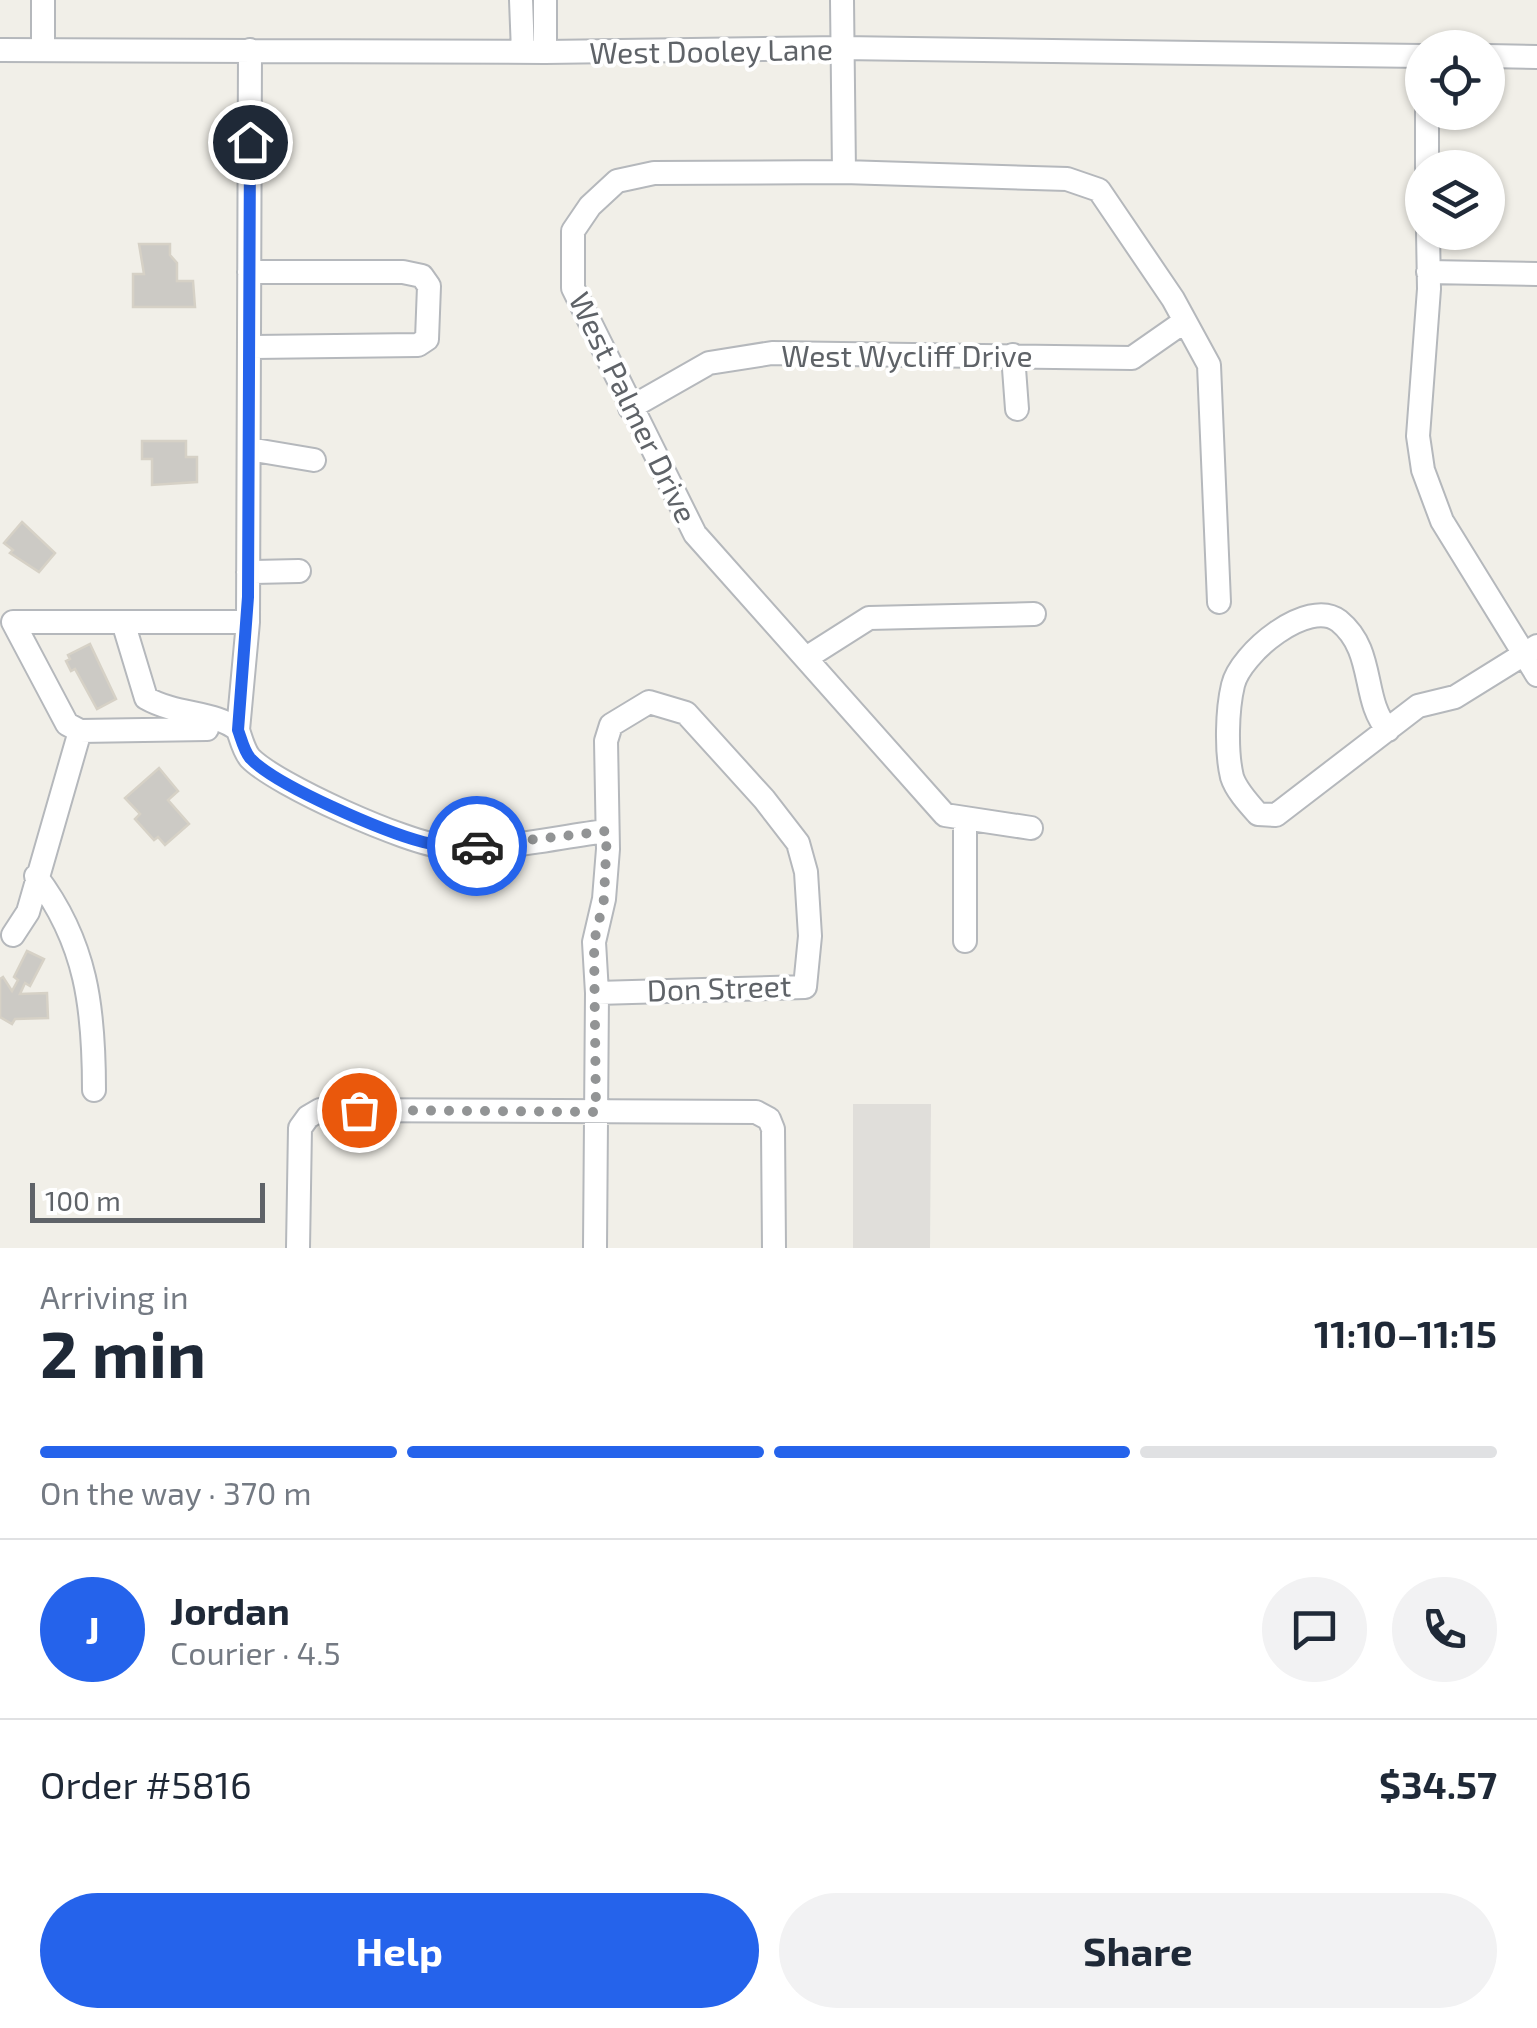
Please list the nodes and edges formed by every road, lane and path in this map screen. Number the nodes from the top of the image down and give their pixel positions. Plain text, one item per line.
1 (42, 0) edge
2 (521, 0) edge
3 (545, 0) edge
4 (842, 0) edge
5 (842, 48) junction
6 (0, 50) edge
7 (44, 50) junction
8 (250, 50) junction
9 (534, 52) junction
10 (1405, 56) edge
11 (1505, 56) edge
12 (1537, 57) edge
13 (844, 172) junction
14 (1428, 250) edge
15 (249, 272) junction
16 (1428, 272) junction
17 (1537, 274) edge
18 (1185, 321) junction
19 (249, 347) junction
20 (1014, 355) junction
21 (630, 408) junction
22 (1017, 410) dead end
23 (249, 449) junction
24 (314, 460) dead end
25 (299, 571) dead end
26 (248, 572) junction
27 (1219, 602) dead end
28 (1034, 614) dead end
29 (123, 622) junction
30 (248, 622) junction
31 (1530, 649) edge
32 (806, 658) junction
33 (1537, 675) edge
34 (238, 730) junction
35 (1388, 730) junction
36 (80, 732) junction
37 (964, 821) junction
38 (1031, 828) dead end
39 (607, 831) junction
40 (36, 876) junction
41 (13, 935) dead end
42 (965, 941) dead end
43 (597, 992) junction
44 (94, 1090) dead end
45 (596, 1112) junction
46 (298, 1248) edge
47 (596, 1248) edge
48 (774, 1248) edge

1 - 7 street
2 - 9 street
3 - 9 street
4 - 5 street
5 - 9 street, West Dooley Lane
5 - 10 street, West Dooley Lane
5 - 13 street
6 - 7 street, West Dooley Lane
7 - 8 street, West Dooley Lane
8 - 9 street, West Dooley Lane
8 - 15 street
11 - 12 street
13 - 18 street, West Palmer Drive
13 - 21 street, West Palmer Drive
14 - 16 street
15 - 19 street
15 - 19 street
16 - 17 street
16 - 31 street
18 - 20 street, West Wycliff Drive
18 - 27 street, West Palmer Drive
19 - 23 street
20 - 21 street, West Wycliff Drive
20 - 22 street
21 - 32 street, West Palmer Drive
23 - 24 street
23 - 26 street
25 - 26 street
26 - 30 street
28 - 32 street
29 - 30 street
29 - 34 street
29 - 36 street
30 - 34 street
31 - 33 street
31 - 35 street
32 - 37 street, West Palmer Drive
34 - 36 street
34 - 39 street
35 - 35 street
36 - 40 street
37 - 38 street
37 - 42 street
39 - 43 street
39 - 43 street, Don Street
40 - 41 street
40 - 44 street
43 - 45 street
45 - 46 street
45 - 47 street
45 - 48 street

